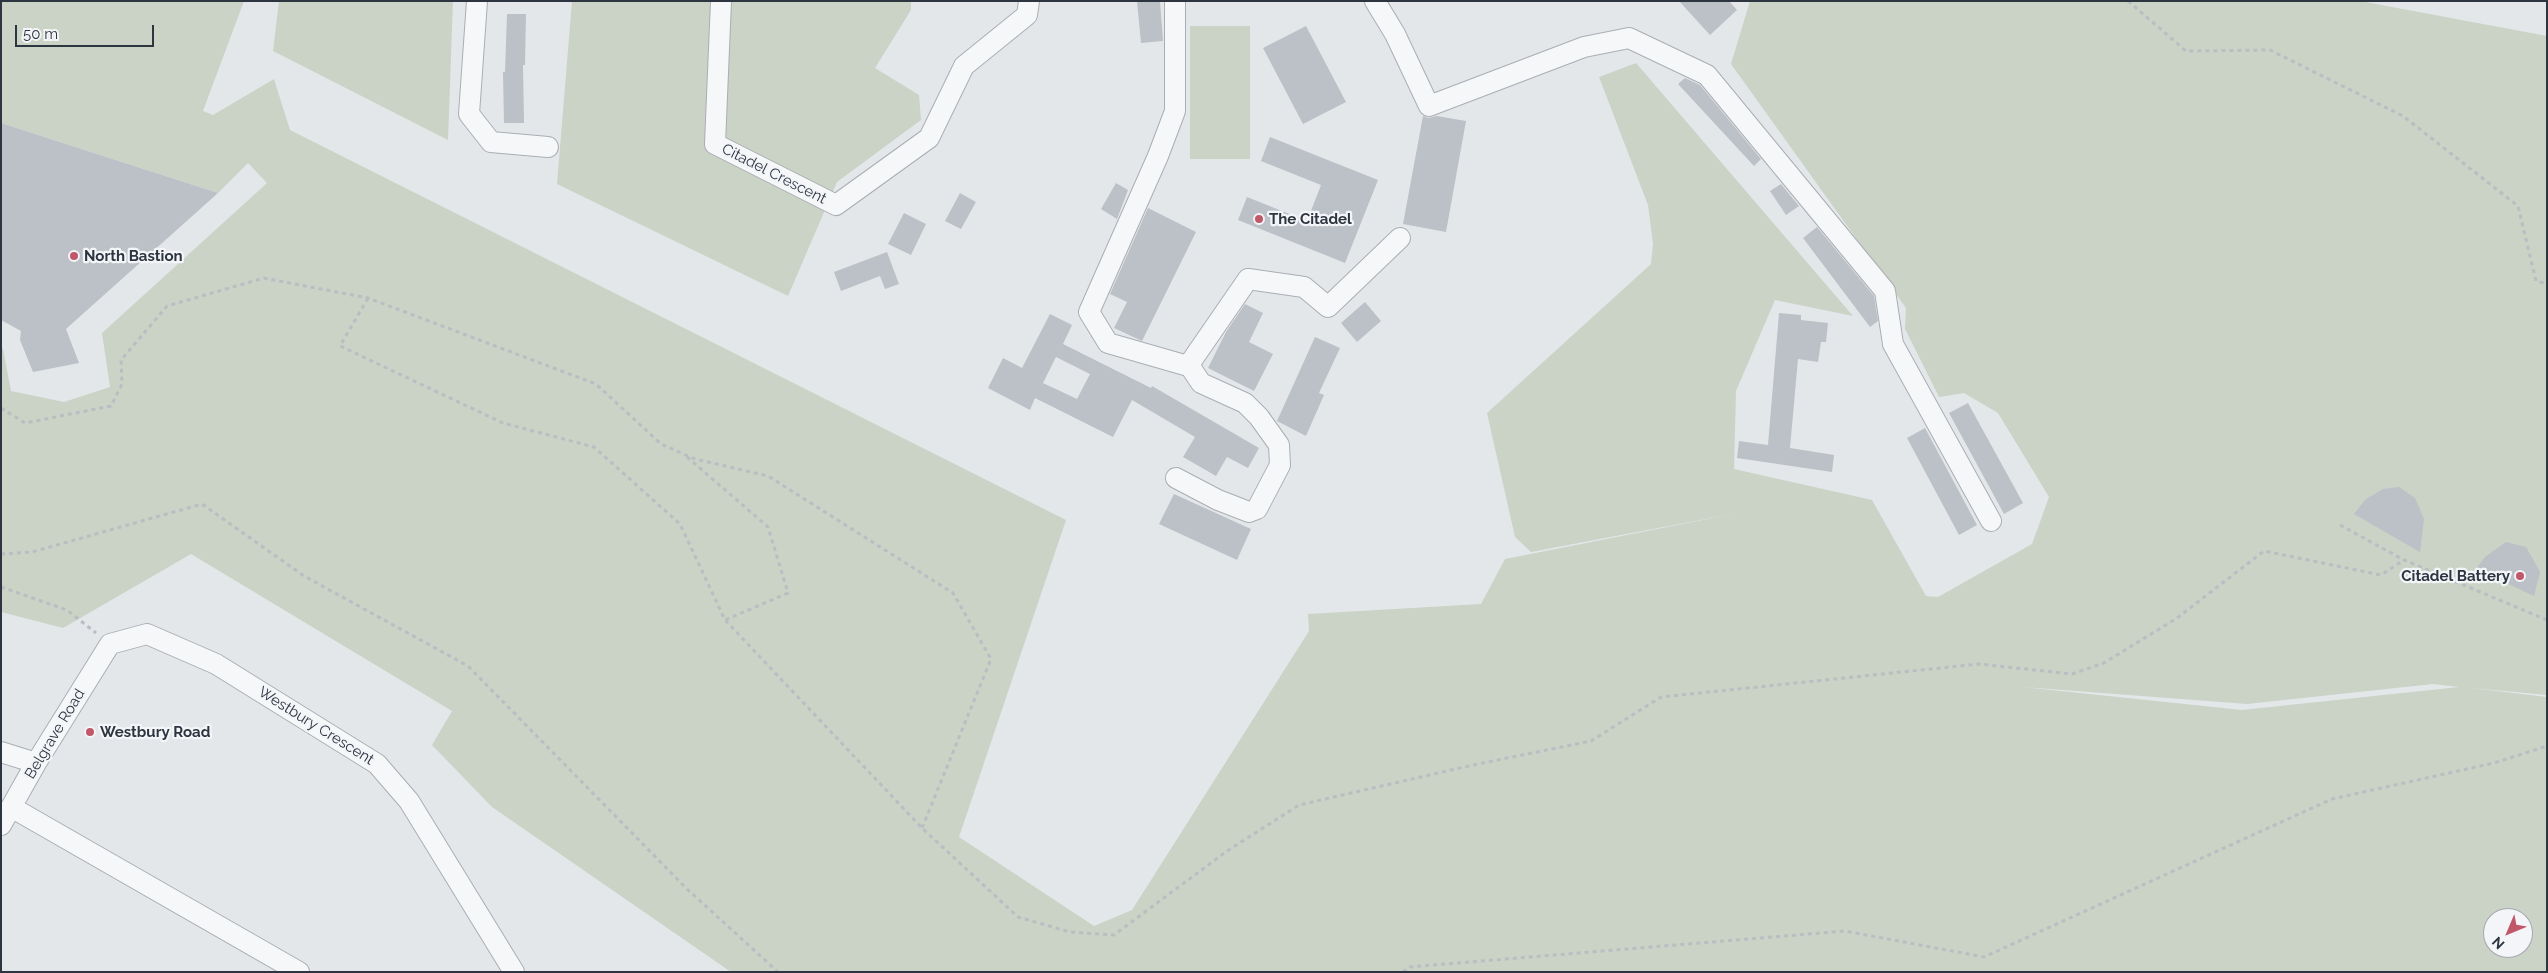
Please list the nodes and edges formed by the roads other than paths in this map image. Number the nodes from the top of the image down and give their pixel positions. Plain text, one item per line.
1 (477, 1) edge
2 (722, 1) edge
3 (1029, 1) edge
4 (1175, 1) edge
5 (1375, 1) edge
6 (548, 147) dead end
7 (1400, 238) dead end
8 (1189, 365) junction
9 (1176, 478) dead end
10 (1991, 521) dead end
11 (110, 644) joint
12 (1, 752) edge
13 (36, 763) junction
14 (11, 807) junction
15 (1, 825) edge
16 (300, 972) edge
17 (514, 972) edge

1 - 6 street
2 - 3 street, Citadel Crescent
4 - 8 street
5 - 10 street
7 - 8 street
8 - 9 street
11 - 13 street, Belgrave Road
11 - 17 street, Westbury Crescent
12 - 13 street
13 - 14 street, Belgrave Road
14 - 15 street, Belgrave Road
14 - 16 street

